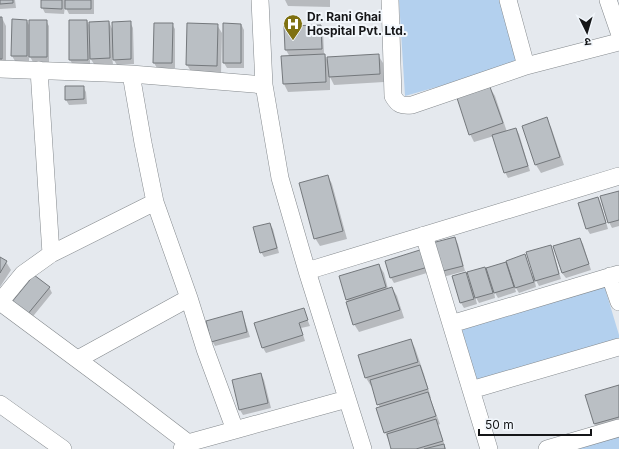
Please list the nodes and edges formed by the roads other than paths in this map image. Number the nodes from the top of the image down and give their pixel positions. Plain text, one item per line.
1 (260, 0) edge
2 (390, 0) edge
3 (508, 0) edge
4 (608, 0) edge
5 (619, 32) edge
6 (619, 42) edge
7 (526, 66) junction
8 (0, 69) edge
9 (39, 70) junction
10 (131, 74) junction
11 (264, 85) junction
12 (619, 176) edge
13 (155, 202) junction
14 (424, 235) junction
15 (51, 254) junction
16 (307, 271) junction
17 (615, 275) edge
18 (189, 298) junction
19 (619, 302) edge
20 (451, 324) junction
21 (619, 347) edge
22 (78, 359) junction
23 (471, 390) junction
24 (347, 399) junction
25 (1, 408) edge
26 (619, 428) edge
27 (235, 430) junction
28 (185, 446) edge
29 (58, 448) edge
30 (363, 449) edge
31 (489, 449) edge
32 (547, 449) edge

1 - 11 street
2 - 7 street
3 - 7 street
4 - 5 street
6 - 7 street
8 - 9 street
9 - 10 street
9 - 15 street
10 - 11 street
10 - 13 street
11 - 16 street
12 - 14 street
13 - 15 street
13 - 18 street
14 - 16 street
14 - 20 street
15 - 22 street
16 - 24 street
17 - 19 street
17 - 20 street
18 - 22 street
18 - 27 street
20 - 23 street
21 - 23 street
22 - 28 street
23 - 31 street
24 - 27 street
24 - 30 street
25 - 29 street
26 - 32 street
27 - 28 street

